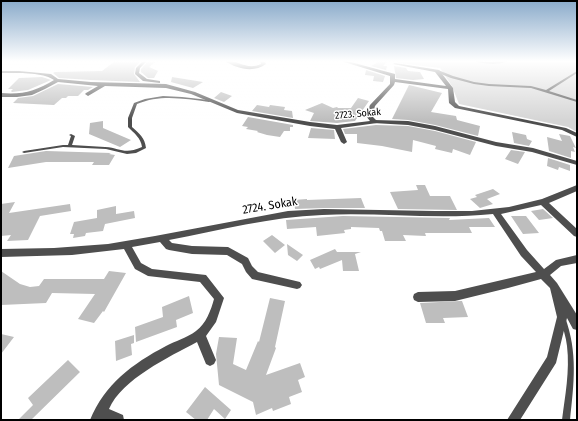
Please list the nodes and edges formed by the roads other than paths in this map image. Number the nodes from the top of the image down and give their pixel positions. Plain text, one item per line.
1 (56, 81) edge
2 (63, 81) edge
3 (149, 81) edge
4 (393, 81) edge
5 (408, 81) edge
6 (444, 81) edge
7 (465, 81) edge
8 (564, 81) edge
9 (103, 85) junction
10 (166, 86) junction
11 (450, 88) junction
12 (548, 91) junction
13 (88, 94) dead end
14 (1, 95) edge
15 (209, 101) junction
16 (577, 101) edge
17 (375, 122) junction
18 (337, 127) junction
19 (71, 135) dead end
20 (577, 135) edge
21 (344, 142) dead end
22 (70, 146) junction
23 (24, 152) dead end
24 (577, 163) edge
25 (577, 188) edge
26 (544, 202) junction
27 (495, 211) junction
28 (577, 234) edge
29 (162, 238) junction
30 (126, 245) junction
31 (1, 253) edge
32 (577, 259) edge
33 (544, 274) junction
34 (297, 285) dead end
35 (554, 286) junction
36 (418, 297) dead end
37 (562, 317) junction
38 (577, 326) edge
39 (200, 335) junction
40 (210, 360) dead end
41 (99, 417) edge
42 (118, 420) edge
43 (513, 420) edge
44 (566, 420) edge

1 - 14 street
2 - 9 street, 2723. Sokak
3 - 10 street, 2723. Sokak
4 - 17 street
5 - 11 street
6 - 11 street
7 - 12 lane
8 - 12 lane
9 - 10 street, 2723. Sokak
9 - 13 street
10 - 15 street, 2723. Sokak
11 - 20 street
12 - 16 lane
15 - 18 street, 2723. Sokak
15 - 22 lane
17 - 18 street, 2723. Sokak
17 - 24 street, 2723. Sokak
18 - 21 street
19 - 22 lane
22 - 23 lane
25 - 26 street, 2724. Sokak
26 - 27 street, 2724. Sokak
26 - 28 street
27 - 29 street, 2724. Sokak
27 - 33 street
29 - 30 street, 2724. Sokak
29 - 34 street
30 - 31 street, 2724. Sokak
30 - 39 street
32 - 33 street
33 - 35 street
33 - 36 street
35 - 37 street
35 - 38 street
37 - 43 street
37 - 44 lane
39 - 40 street
39 - 41 street
41 - 42 street

